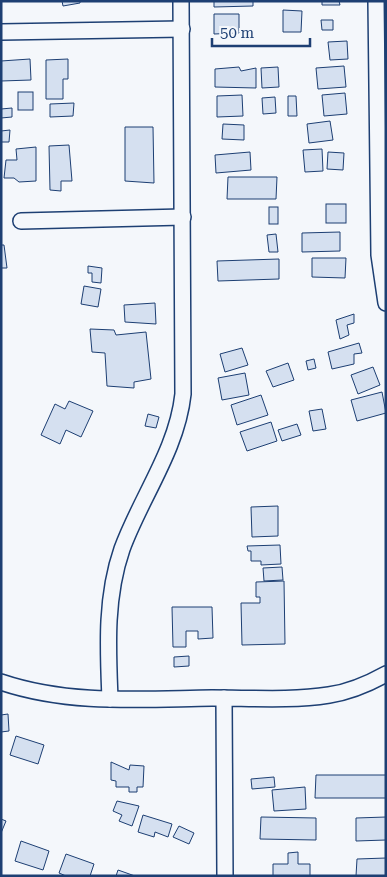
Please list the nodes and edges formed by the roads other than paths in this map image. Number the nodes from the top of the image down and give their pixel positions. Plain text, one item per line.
1 (181, 1) edge
2 (376, 1) edge
3 (182, 29) junction
4 (1, 32) edge
5 (382, 142) edge
6 (183, 217) junction
7 (21, 221) dead end
8 (386, 302) edge
9 (386, 674) edge
10 (1, 682) edge
11 (224, 698) junction
12 (110, 699) junction
13 (224, 876) edge

1 - 3 street
2 - 5 street
3 - 4 street
3 - 6 street
5 - 8 street
6 - 7 street
6 - 12 street
9 - 11 street
10 - 12 street
11 - 12 street
11 - 13 street

